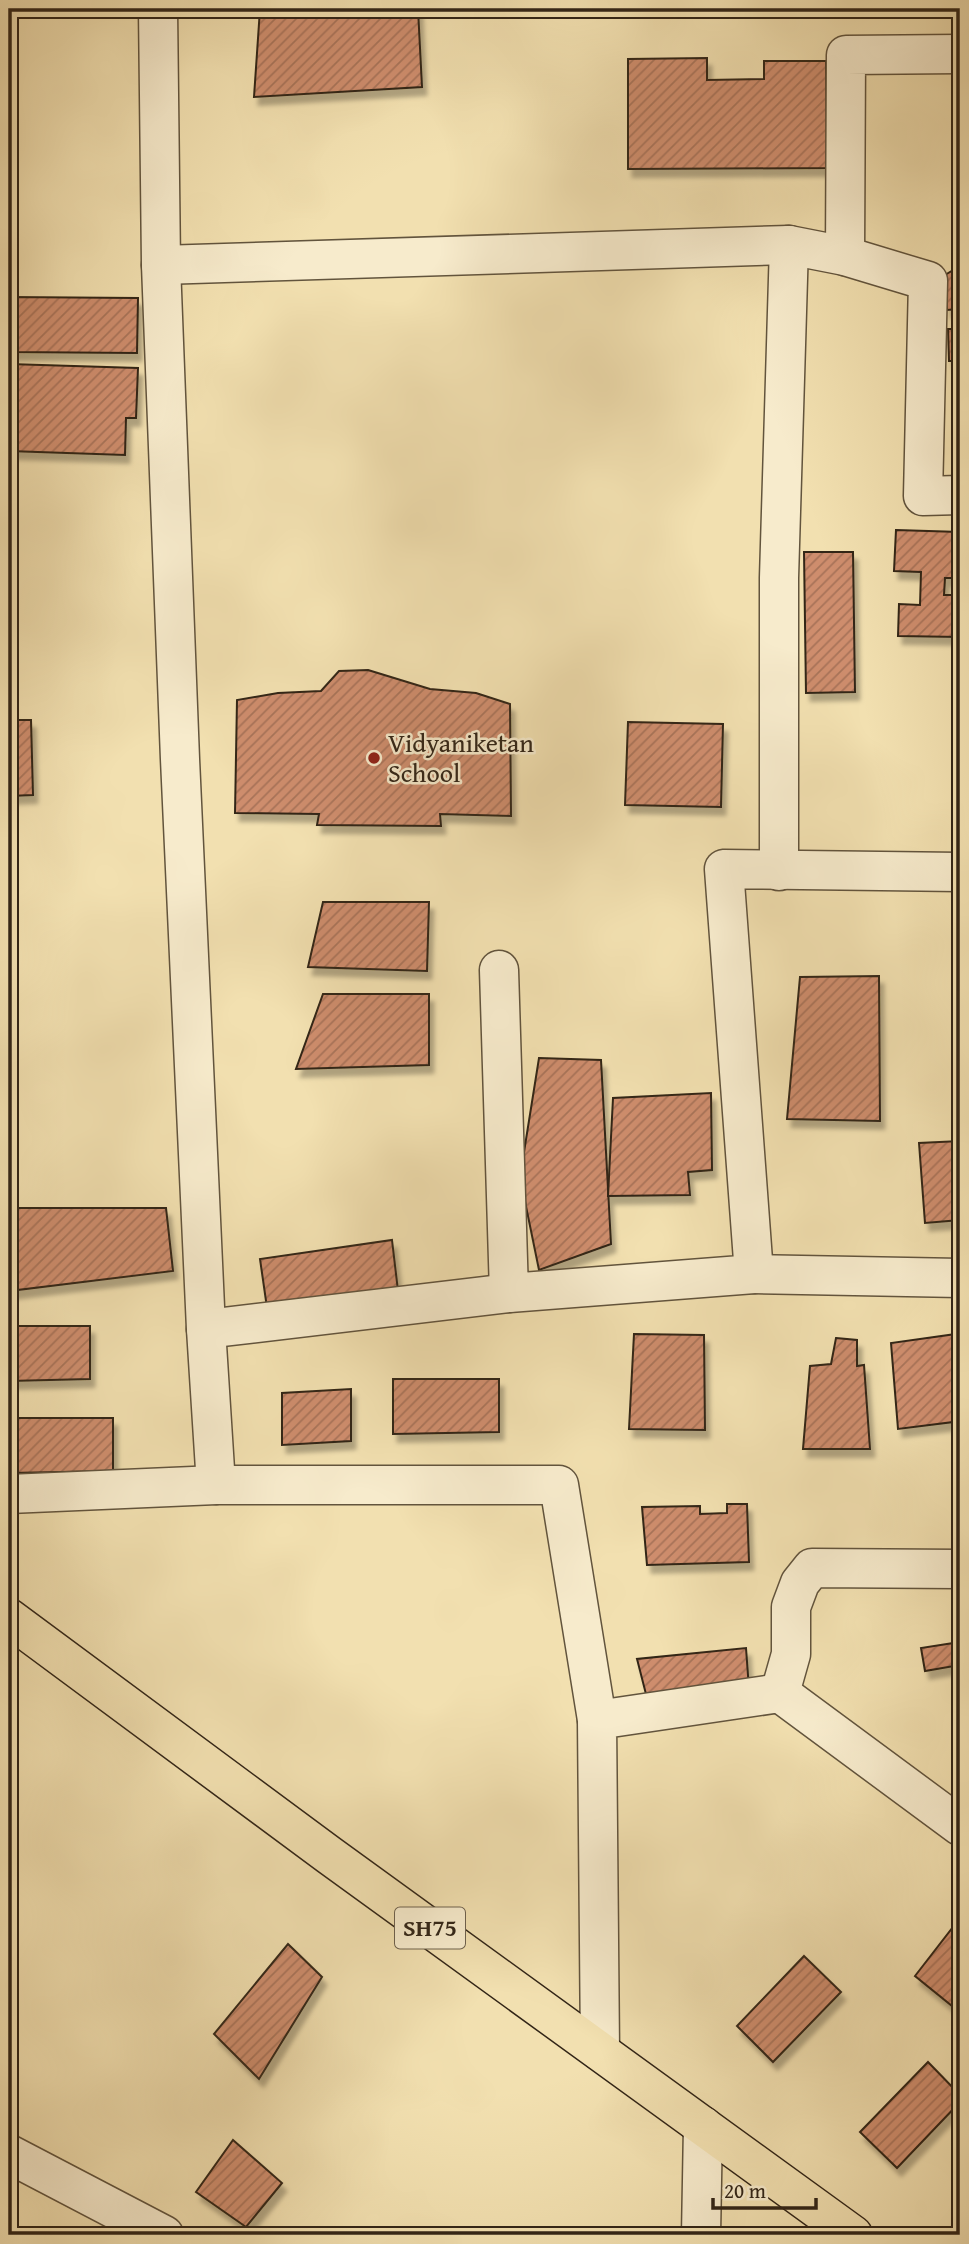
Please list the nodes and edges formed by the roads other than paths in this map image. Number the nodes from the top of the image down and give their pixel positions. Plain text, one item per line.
1 (158, 9) edge
2 (960, 54) edge
3 (789, 245) junction
4 (845, 256) junction
5 (162, 265) junction
6 (960, 495) edge
7 (779, 871) junction
8 (960, 872) edge
9 (499, 970) dead end
10 (754, 1273) junction
11 (960, 1278) edge
12 (509, 1293) junction
13 (206, 1329) junction
14 (216, 1485) junction
15 (9, 1494) edge
16 (960, 1569) edge
17 (9, 1618) edge
18 (780, 1693) junction
19 (597, 1720) junction
20 (960, 1826) edge
21 (600, 2051) junction
22 (703, 2126) junction
23 (9, 2154) edge
24 (164, 2235) edge
25 (701, 2235) edge
26 (853, 2235) edge

1 - 5 street
2 - 4 street
3 - 4 street
3 - 5 street
3 - 7 street
4 - 6 street
5 - 13 street
7 - 8 street
7 - 10 street
9 - 12 street
10 - 11 street
10 - 12 street
12 - 13 street
13 - 14 street
14 - 15 street
14 - 19 street
16 - 18 street
17 - 21 main road, SH75
18 - 19 street
18 - 20 street
19 - 21 street
21 - 22 main road, SH75
22 - 25 street
22 - 26 main road, SH75
23 - 24 street

